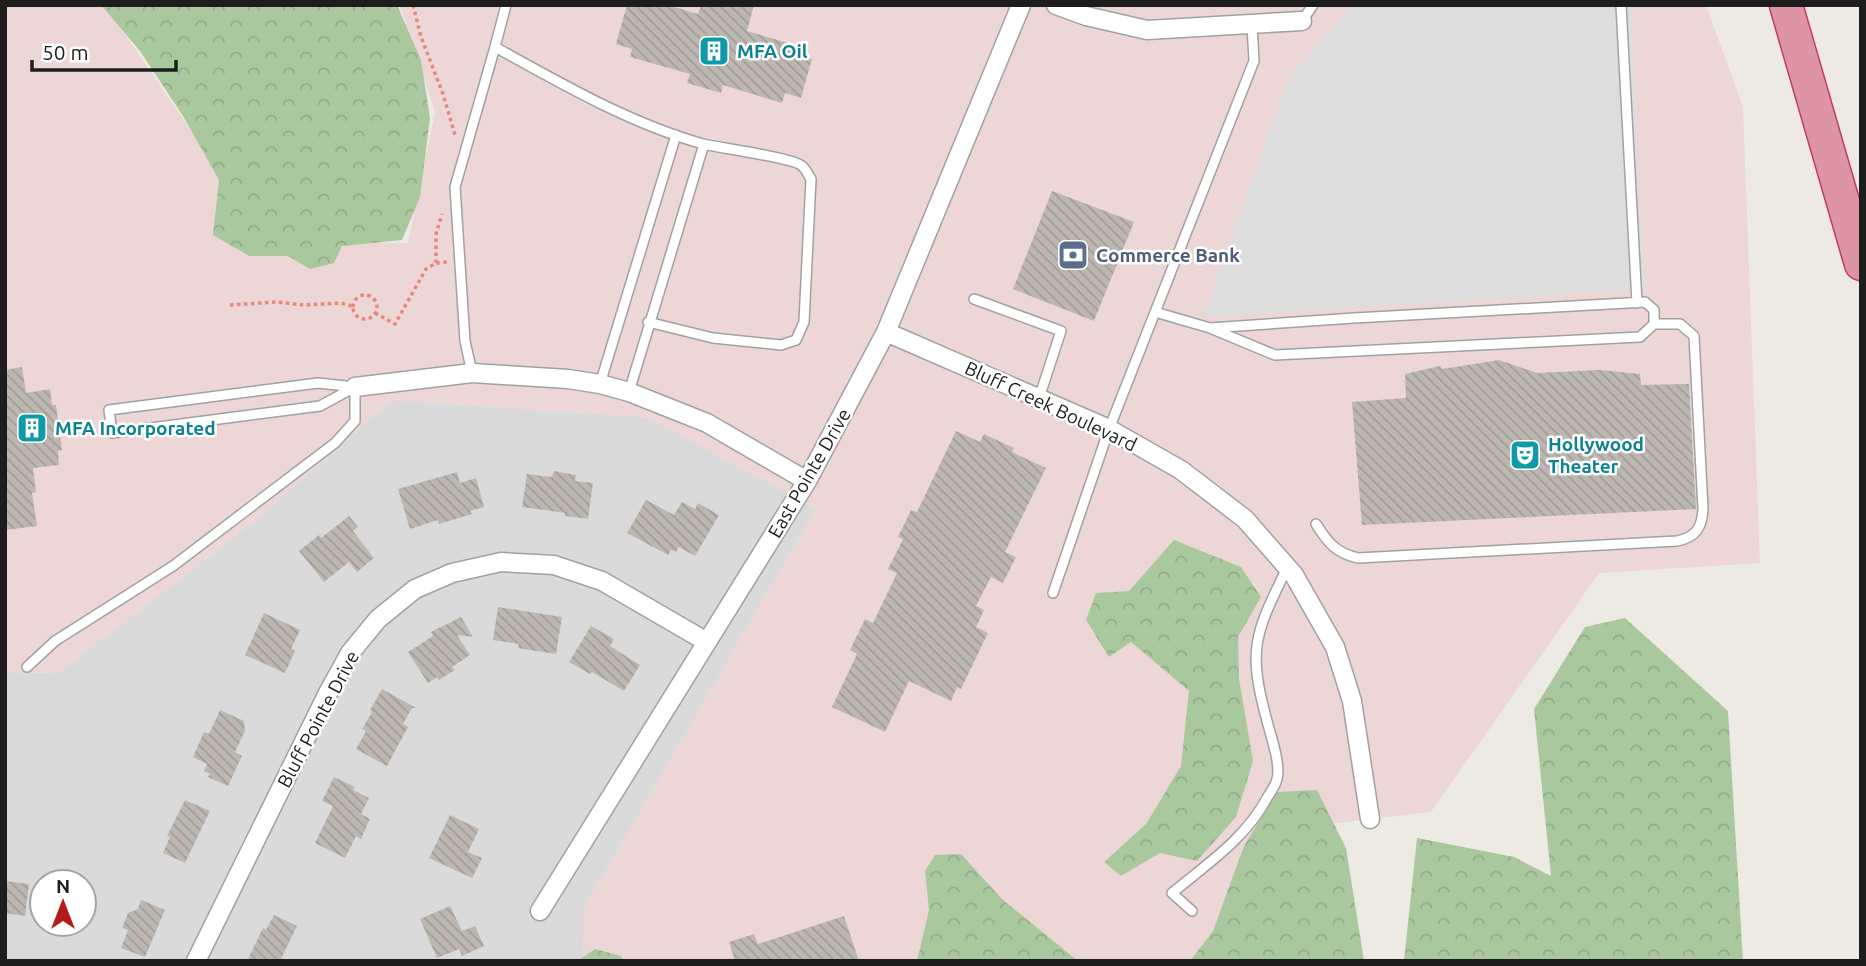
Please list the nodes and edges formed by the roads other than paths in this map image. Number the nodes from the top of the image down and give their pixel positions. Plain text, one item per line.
1 (506, 5) edge
2 (1021, 5) edge
3 (1056, 5) edge
4 (1313, 5) edge
5 (1621, 5) edge
6 (1786, 5) edge
7 (1302, 21) joint
8 (1252, 24) junction
9 (495, 47) junction
10 (676, 135) junction
11 (704, 144) junction
12 (1861, 264) edge
13 (974, 299) dead end
14 (1637, 303) junction
15 (1155, 312) junction
16 (648, 322) junction
17 (1654, 324) junction
18 (1210, 328) junction
19 (887, 332) junction
20 (472, 373) junction
21 (600, 384) junction
22 (355, 387) junction
23 (629, 392) junction
24 (1039, 398) junction
25 (1109, 429) junction
26 (807, 481) junction
27 (1316, 524) dead end
28 (1287, 568) junction
29 (1054, 593) dead end
30 (707, 642) junction
31 (27, 667) dead end
32 (1370, 820) dead end
33 (540, 911) dead end
34 (1192, 911) dead end
35 (196, 961) edge

1 - 9 lane
2 - 19 street, East Pointe Drive
3 - 8 street
4 - 7 lane
5 - 14 lane
6 - 12 highway
7 - 8 street
8 - 15 lane
9 - 10 lane
9 - 20 lane
10 - 11 lane
10 - 21 lane
11 - 16 lane
11 - 16 lane
13 - 24 lane
14 - 17 lane
14 - 18 lane
15 - 18 lane
15 - 25 lane
16 - 23 lane
17 - 18 lane
17 - 27 lane
19 - 24 street, Bluff Creek Boulevard
19 - 26 street, East Pointe Drive
20 - 21 street
20 - 22 street
21 - 23 street
22 - 22 lane
22 - 31 lane
23 - 26 street
24 - 25 street, Bluff Creek Boulevard
25 - 28 street, Bluff Creek Boulevard
25 - 29 lane
26 - 30 street, East Pointe Drive
28 - 32 street, Bluff Creek Boulevard
28 - 34 lane
30 - 33 street, East Pointe Drive
30 - 35 street, Bluff Pointe Drive

